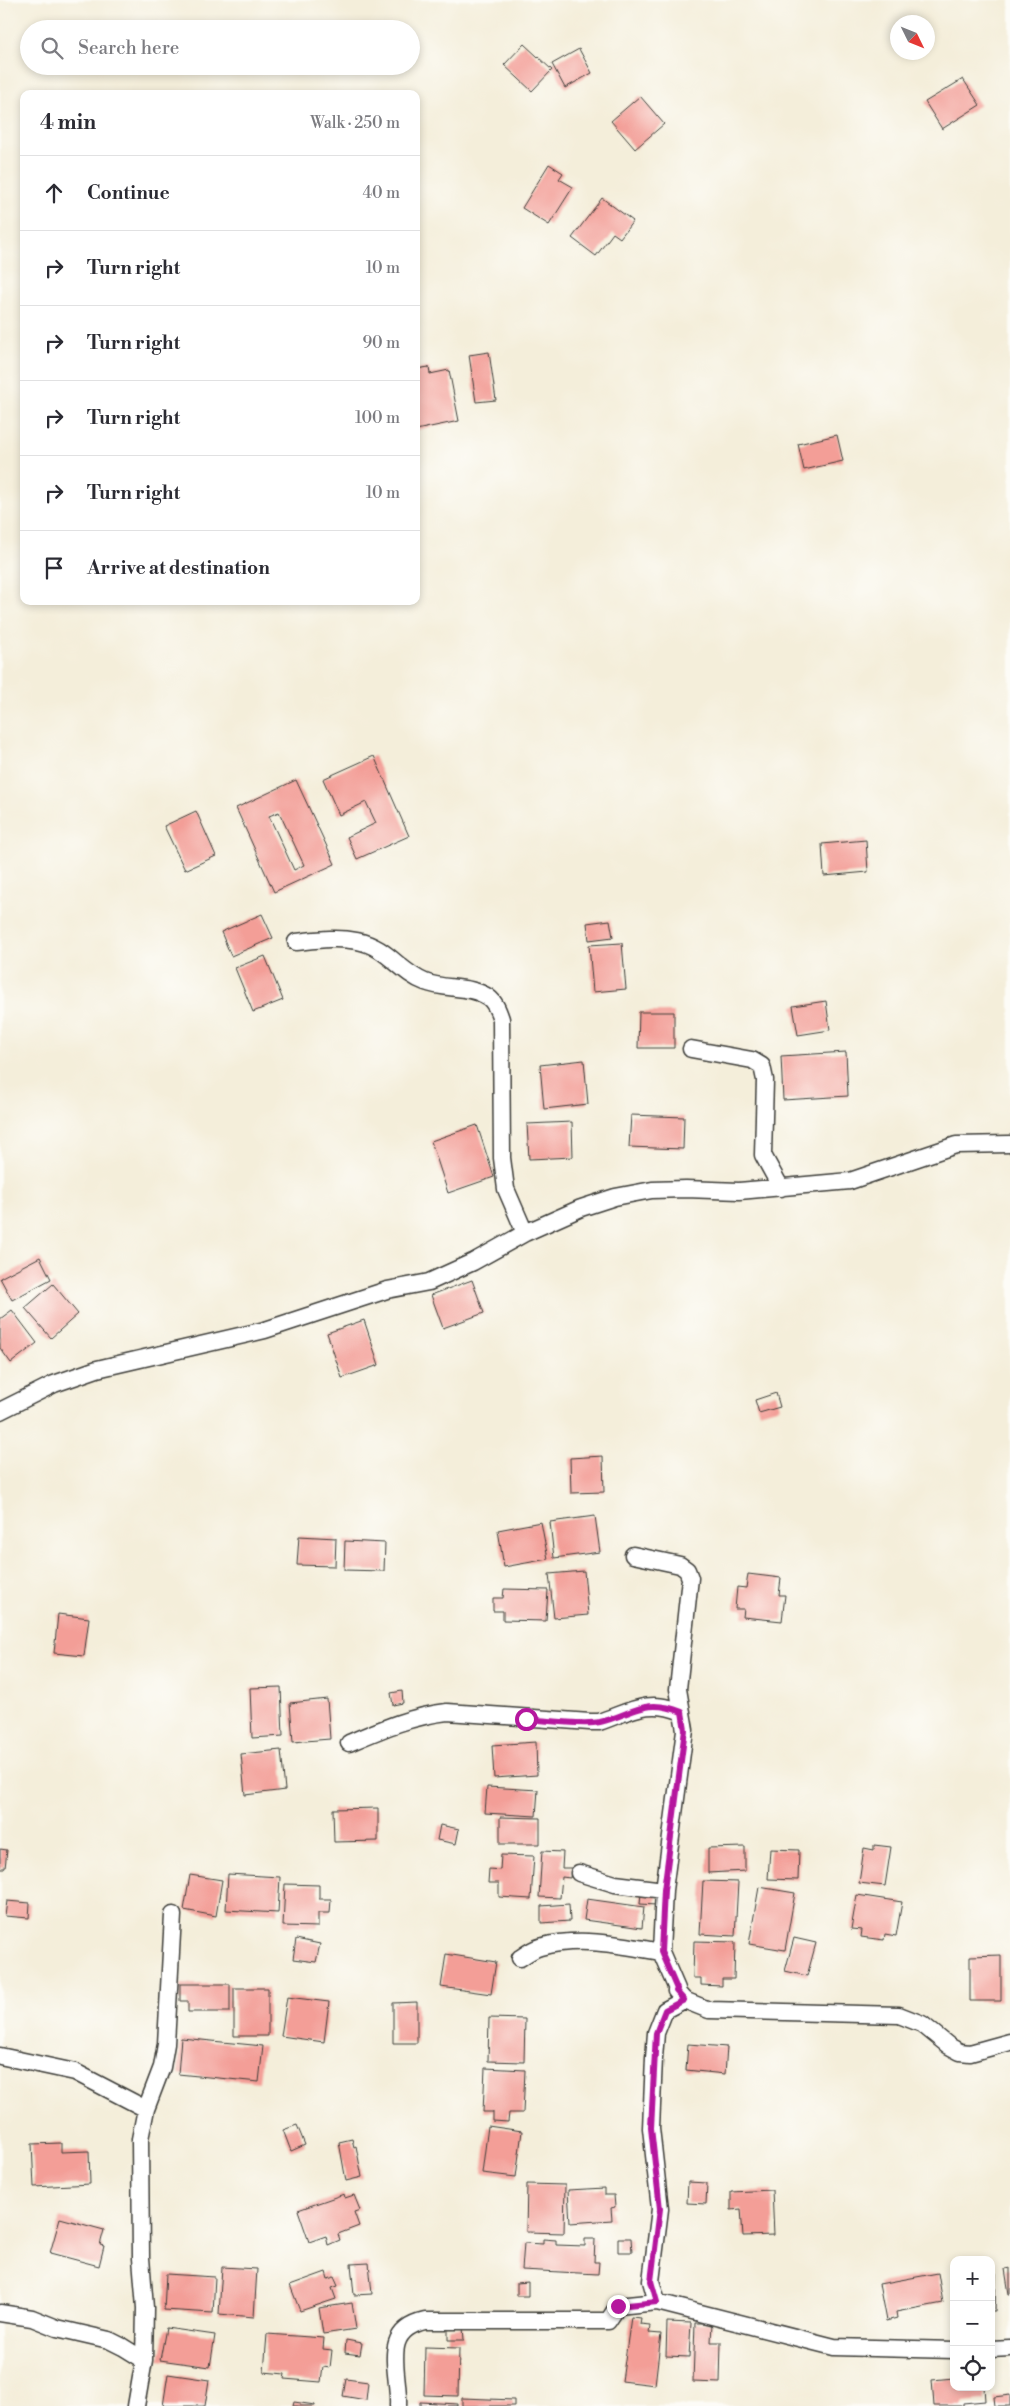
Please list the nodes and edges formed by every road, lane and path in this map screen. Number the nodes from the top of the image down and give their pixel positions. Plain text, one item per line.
1 (296, 942) dead end
2 (691, 1049) dead end
3 (1010, 1144) edge
4 (781, 1188) junction
5 (526, 1233) junction
6 (0, 1411) edge
7 (633, 1555) dead end
8 (682, 1712) junction
9 (349, 1743) dead end
10 (579, 1873) dead end
11 (664, 1890) junction
12 (173, 1915) dead end
13 (661, 1952) junction
14 (520, 1958) dead end
15 (684, 2000) junction
16 (1010, 2042) edge
17 (0, 2056) edge
18 (146, 2109) junction
19 (657, 2302) junction
20 (0, 2313) edge
21 (1010, 2348) edge
22 (995, 2349) edge
23 (950, 2350) edge
24 (144, 2360) junction
25 (136, 2406) edge
26 (398, 2406) edge

1 - 5 street
2 - 4 street
3 - 4 street
4 - 5 street
5 - 6 street
7 - 8 street
8 - 9 street
8 - 11 street
10 - 11 street
11 - 13 street
12 - 18 street
13 - 14 street
13 - 15 street
15 - 16 street
15 - 19 street
17 - 18 street
18 - 24 street
19 - 23 street
19 - 26 street
20 - 24 street
21 - 22 street
24 - 25 street

